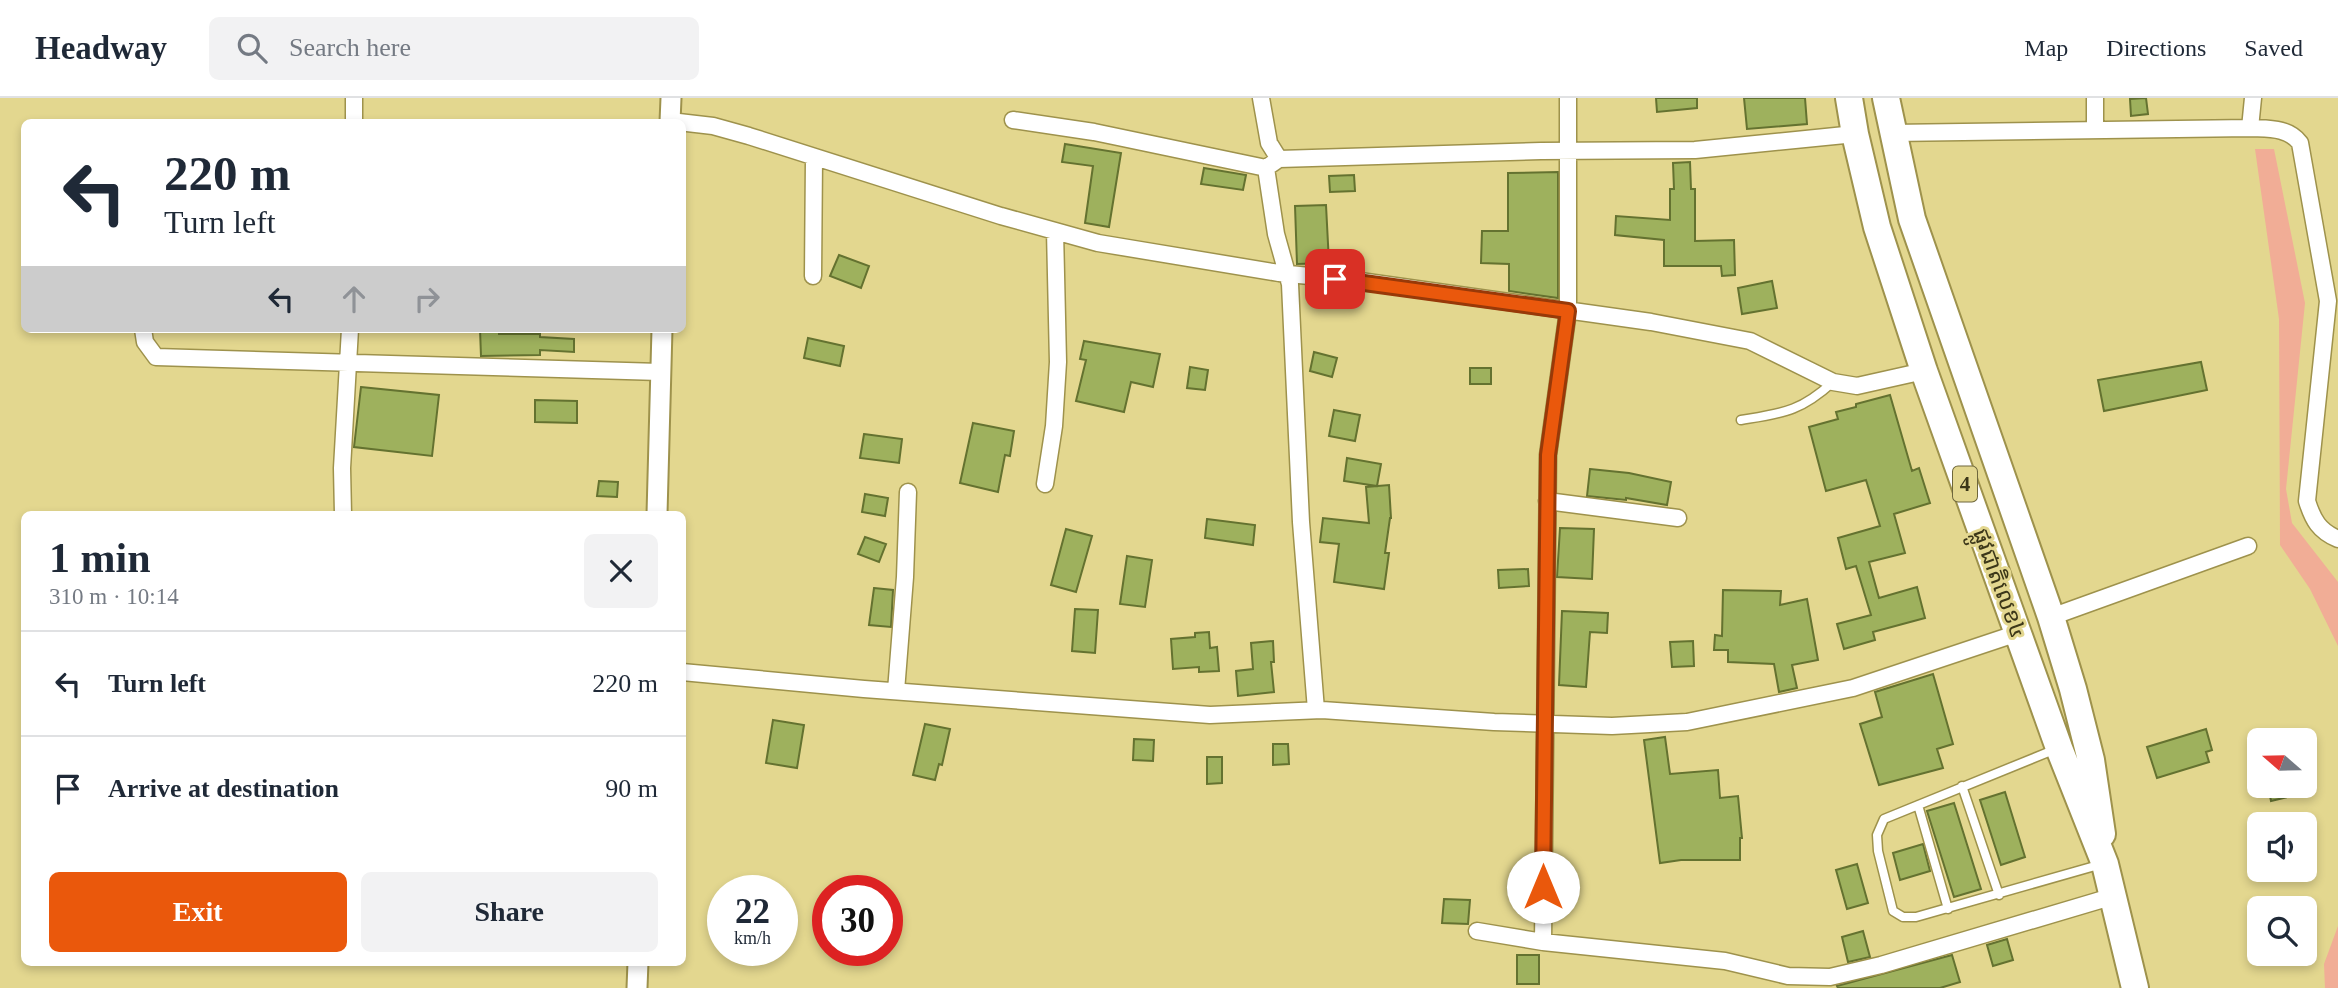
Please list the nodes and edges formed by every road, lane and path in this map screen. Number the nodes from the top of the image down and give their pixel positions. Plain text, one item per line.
1 (354, 98) edge
2 (671, 98) edge
3 (1261, 98) edge
4 (1568, 98) edge
5 (1849, 98) edge
6 (1886, 98) edge
7 (2095, 98) edge
8 (2253, 98) edge
9 (354, 119) edge
10 (670, 119) edge
11 (1013, 120) dead end
12 (686, 124) edge
13 (2250, 128) junction
14 (2095, 130) junction
15 (1892, 133) junction
16 (1855, 134) junction
17 (1569, 151) junction
18 (814, 158) junction
19 (1272, 163) junction
20 (1055, 231) junction
21 (1286, 274) junction
22 (813, 276) dead end
23 (1568, 311) junction
24 (144, 333) edge
25 (350, 333) edge
26 (662, 333) edge
27 (349, 364) junction
28 (1924, 370) junction
29 (660, 372) junction
30 (1833, 382) junction
31 (1741, 420) dead end
32 (1045, 484) dead end
33 (908, 492) dead end
34 (1547, 501) junction
35 (343, 511) edge
36 (657, 511) edge
37 (1678, 518) dead end
38 (2338, 539) edge
39 (2248, 546) dead end
40 (2051, 617) junction
41 (2018, 633) junction
42 (686, 672) edge
43 (896, 691) junction
44 (1316, 710) junction
45 (1544, 724) junction
46 (2059, 748) junction
47 (1962, 786) junction
48 (1918, 805) junction
49 (2105, 863) junction
50 (1999, 895) junction
51 (2114, 896) junction
52 (1948, 909) junction
53 (1477, 931) dead end
54 (1543, 942) junction
55 (638, 966) edge
56 (637, 988) edge
57 (2136, 988) edge

1 - 9 street
2 - 10 street
3 - 19 street
4 - 17 street
5 - 16 highway, ផ្លូវជាតិលេខ៤ / 4
6 - 15 highway, ផ្លូវជាតិលេខ៤ / 4
7 - 14 street
8 - 13 street
11 - 19 street
12 - 18 street
13 - 14 street
13 - 38 street
14 - 15 street
15 - 40 highway, ផ្លូវជាតិលេខ៤ / 4
16 - 17 street
16 - 28 highway, ផ្លូវជាតិលេខ៤ / 4
17 - 19 street
17 - 23 street
18 - 20 street
18 - 22 street
19 - 21 street
20 - 21 street
20 - 32 street
21 - 23 street
21 - 44 street
23 - 30 street
23 - 34 street
24 - 27 street
25 - 27 street
26 - 29 street
27 - 29 street
27 - 35 street
28 - 30 street
28 - 41 highway, ផ្លូវជាតិលេខ៤ / 4
29 - 36 street
30 - 31 lane
33 - 43 street
34 - 37 street
34 - 45 street
39 - 40 street
40 - 49 highway, ផ្លូវជាតិលេខ៤ / 4
41 - 45 street
41 - 46 highway, ផ្លូវជាតិលេខ៤ / 4
42 - 43 street
43 - 44 street
44 - 45 street
45 - 54 street
46 - 47 lane
46 - 49 highway, ផ្លូវជាតិលេខ៤ / 4
47 - 48 lane
47 - 50 lane
48 - 52 lane
48 - 52 lane
49 - 50 lane
49 - 51 highway, ផ្លូវជាតិលេខ៤ / 4
50 - 52 lane
51 - 54 street
51 - 57 highway, ផ្លូវជាតិលេខ៤ / 4
53 - 54 street
55 - 56 street

